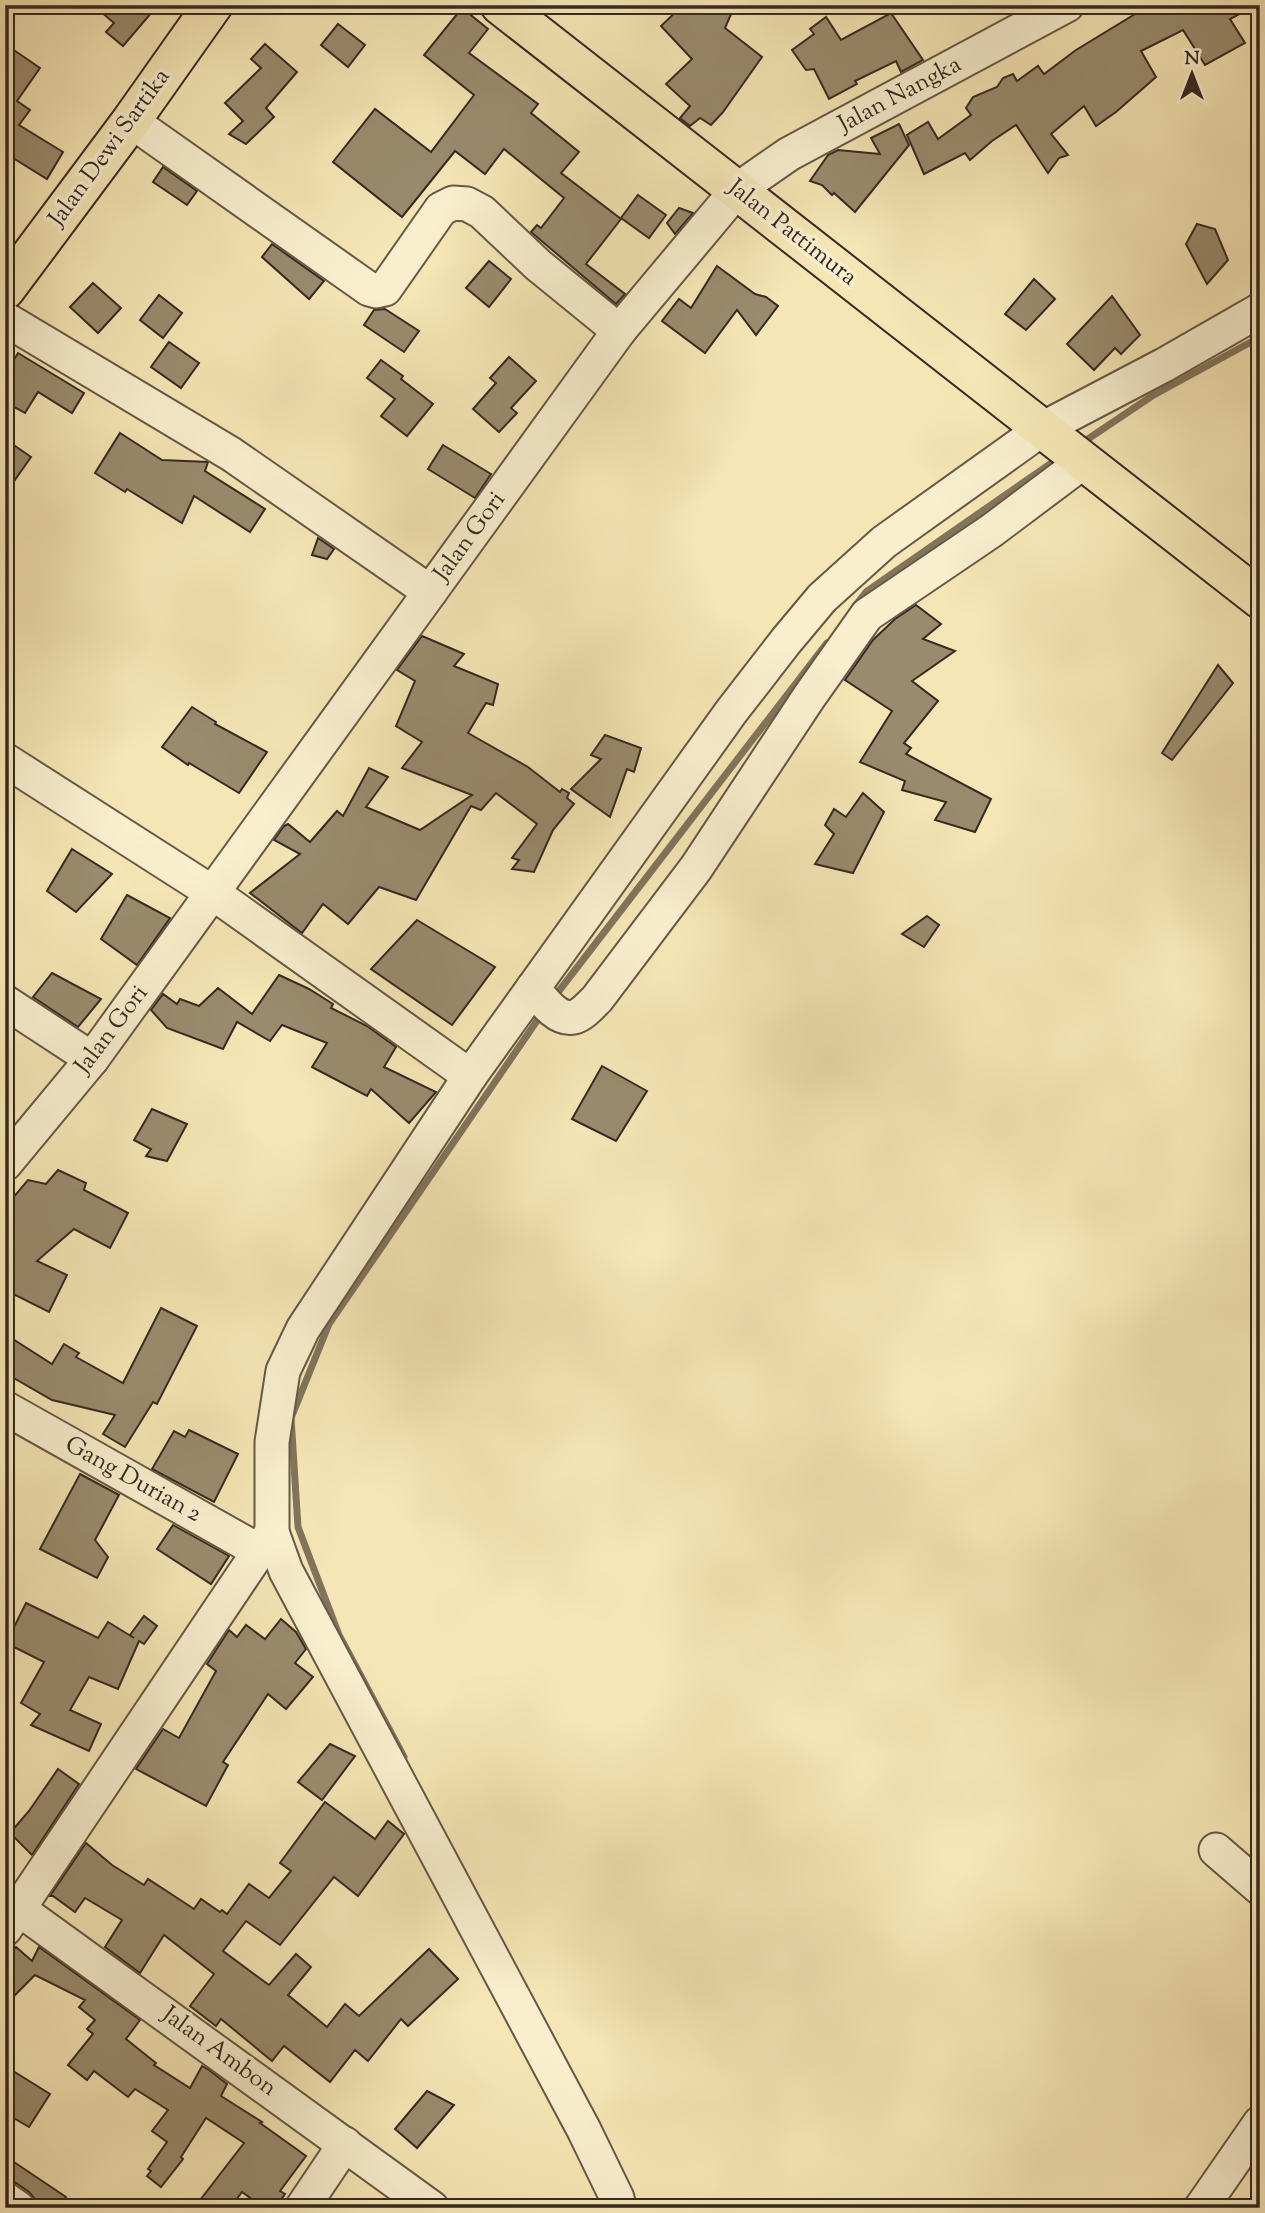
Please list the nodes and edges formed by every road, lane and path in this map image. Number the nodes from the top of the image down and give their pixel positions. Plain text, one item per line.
1 (213, 5) edge
2 (500, 5) edge
3 (1067, 5) edge
4 (131, 121) junction
5 (737, 190) junction
6 (5, 289) edge
7 (1260, 310) edge
8 (5, 318) edge
9 (619, 331) junction
10 (1043, 429) junction
11 (1082, 461) junction
12 (430, 593) junction
13 (1260, 599) edge
14 (9, 768) edge
15 (213, 893) junction
16 (543, 999) junction
17 (5, 1002) edge
18 (92, 1059) junction
19 (470, 1076) junction
20 (5, 1164) edge
21 (5, 1408) edge
22 (266, 1542) junction
23 (1216, 1850) dead end
24 (1260, 1888) edge
25 (10, 1912) edge
26 (1260, 2123) edge
27 (345, 2144) junction
28 (5, 2199) edge
29 (18, 2208) edge
30 (302, 2208) edge
31 (432, 2208) edge
32 (619, 2208) edge
33 (1200, 2208) edge

1 - 4 main road, Jalan Dewi Sartika
2 - 5 main road, Jalan Pattimura
3 - 5 street, Jalan Nangka
4 - 6 main road, Jalan Dewi Sartika
4 - 9 street
5 - 9 street, Jalan Gori
5 - 10 main road, Jalan Pattimura
7 - 10 street
8 - 12 street
9 - 12 street, Jalan Gori
10 - 11 main road, Jalan Pattimura
10 - 16 street
11 - 13 main road, Jalan Pattimura
11 - 16 street
12 - 15 street, Jalan Gori
14 - 15 street
15 - 18 street, Jalan Gori
15 - 19 street
16 - 19 street
17 - 18 street
18 - 20 street, Jalan Gori
19 - 22 street
21 - 22 street, Gang Durian 2
22 - 25 street
22 - 32 street
23 - 24 street
25 - 27 street, Jalan Ambon
26 - 33 street
27 - 30 street
27 - 31 street, Jalan Ambon
28 - 29 street

